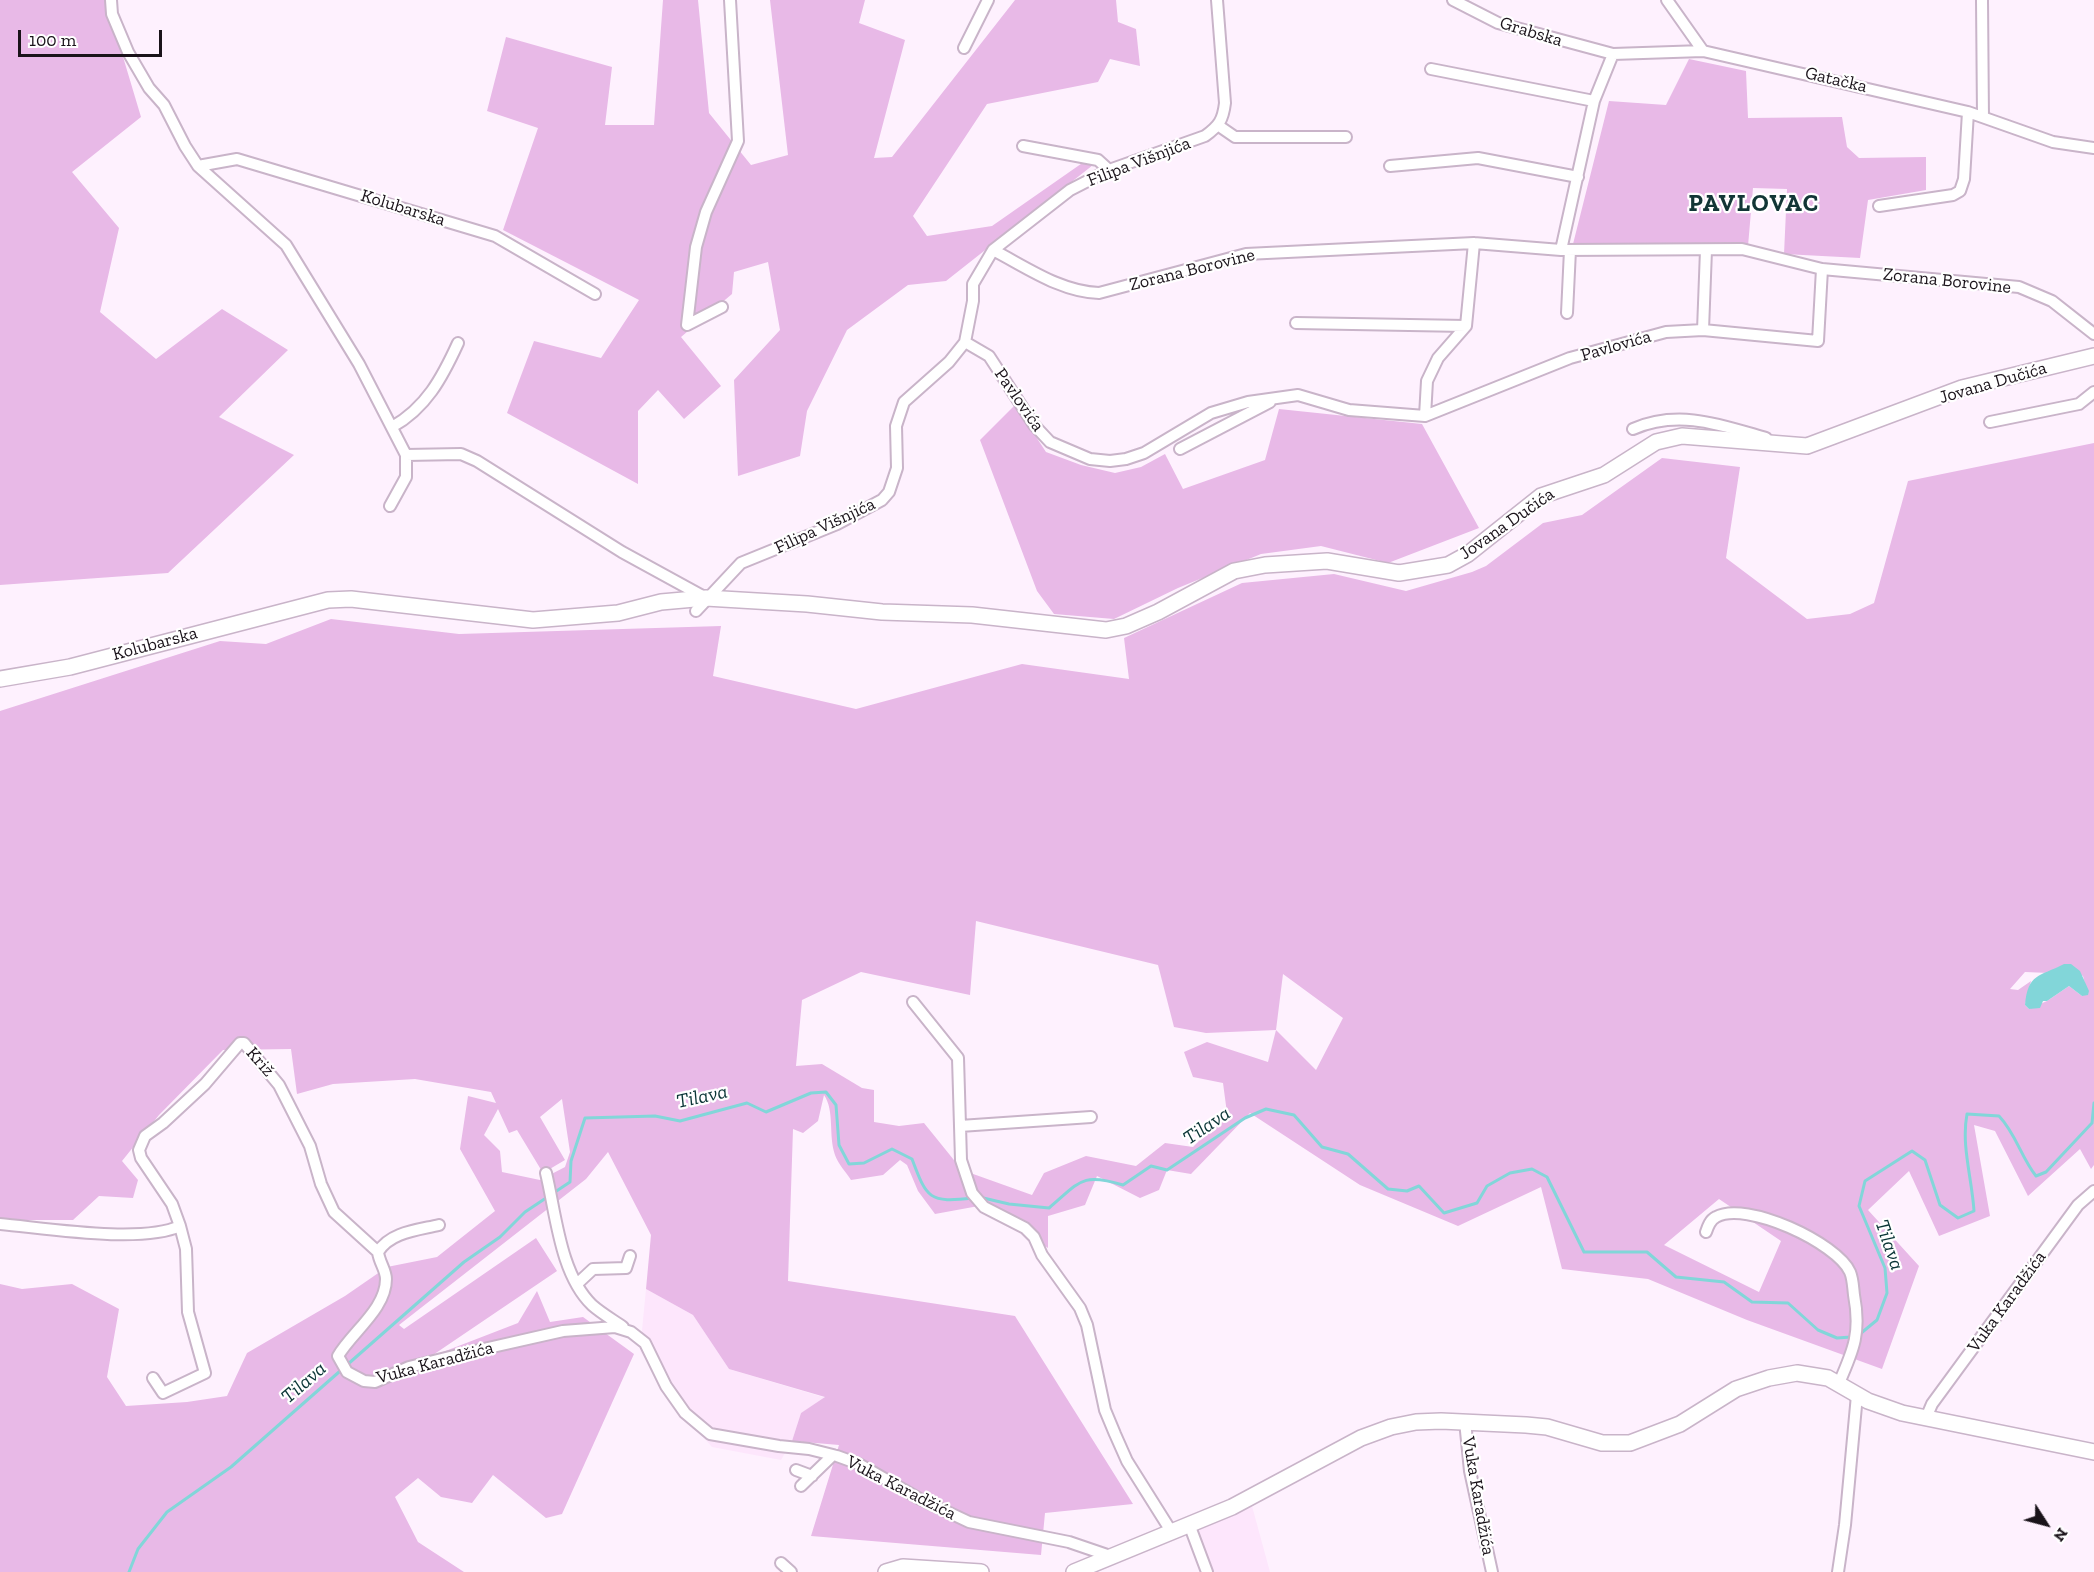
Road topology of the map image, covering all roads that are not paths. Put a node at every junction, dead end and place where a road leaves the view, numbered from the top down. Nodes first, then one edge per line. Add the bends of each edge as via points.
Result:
1 (111, 0) edge
2 (730, 0) edge
3 (988, 0) edge
4 (1217, 0) edge
5 (1453, 0) edge
6 (1666, 0) edge
7 (1982, 0) edge
8 (964, 48) dead end
9 (1702, 51) junction
10 (1613, 54) junction
11 (1431, 69) dead end
12 (1594, 101) junction
13 (1968, 112) junction
14 (1983, 117) junction
15 (1219, 126) junction
16 (1346, 137) dead end
17 (1023, 146) dead end
18 (2094, 148) edge
19 (198, 166) junction
20 (1390, 166) dead end
21 (1109, 170) junction
22 (1578, 177) junction
23 (1879, 206) dead end
24 (1473, 243) junction
25 (993, 250) junction
26 (1566, 250) junction
27 (1707, 250) junction
28 (1822, 269) junction
29 (596, 294) dead end
30 (722, 307) dead end
31 (1567, 313) dead end
32 (1296, 323) dead end
33 (1466, 326) junction
34 (1703, 330) junction
35 (2094, 334) edge
36 (965, 342) junction
37 (458, 343) dead end
38 (2094, 356) edge
39 (2094, 392) edge
40 (1277, 398) junction
41 (1425, 416) junction
42 (1990, 422) dead end
43 (392, 427) junction
44 (1633, 429) dead end
45 (1786, 444) junction
46 (1180, 449) dead end
47 (406, 455) junction
48 (390, 506) dead end
49 (706, 598) junction
50 (696, 611) dead end
51 (0, 679) edge
52 (913, 1002) dead end
53 (1091, 1117) dead end
54 (960, 1126) junction
55 (546, 1173) dead end
56 (2094, 1191) edge
57 (0, 1224) edge
58 (439, 1225) dead end
59 (180, 1226) junction
60 (1706, 1232) dead end
61 (378, 1252) junction
62 (630, 1256) dead end
63 (578, 1283) junction
64 (631, 1332) junction
65 (153, 1378) dead end
66 (1839, 1383) junction
67 (1857, 1395) junction
68 (1926, 1418) junction
69 (1465, 1421) junction
70 (2094, 1452) edge
71 (833, 1455) junction
72 (796, 1470) dead end
73 (812, 1476) junction
74 (801, 1486) dead end
75 (1189, 1524) junction
76 (1171, 1531) junction
77 (1113, 1557) junction
78 (781, 1563) dead end
79 (790, 1572) edge
80 (886, 1572) edge
81 (981, 1572) edge
82 (1074, 1572) edge
83 (1207, 1572) edge
84 (1492, 1572) edge
85 (1838, 1572) edge

1 - 19 street via 112,14 128,52
2 - 30 street via 738,141 706,212 696,247 687,325
3 - 8 street
4 - 15 street via 1225,103
5 - 10 street, Grabska via 1498,23
6 - 9 street
7 - 14 street
9 - 10 street, Grabska
9 - 13 street, Gatačka
10 - 12 street
11 - 12 street
12 - 22 street
13 - 14 street, Gatačka
13 - 23 street via 1960,191
14 - 18 street, Gatačka via 2053,142
15 - 16 street via 1235,137
15 - 21 street, Filipa Višnjića via 1205,136
17 - 21 street via 1098,160
19 - 29 street, Kolubarska via 237,159 495,236
19 - 43 street via 286,245 359,364
20 - 22 street via 1478,158
21 - 25 street, Filipa Višnjića via 1070,190
22 - 26 street
24 - 25 street, Zorana Borovine via 1246,254 1099,293 1065,288
24 - 26 street, Zorana Borovine
24 - 33 street
25 - 36 street, Filipa Višnjića via 973,284
26 - 27 street, Zorana Borovine
26 - 31 street
27 - 28 street, Zorana Borovine via 1742,249
27 - 34 street
28 - 34 street, Pavlovića via 1818,340
28 - 35 street, Zorana Borovine via 2019,287 2052,302
32 - 33 street
33 - 41 street via 1438,358 1427,381
34 - 41 street, Pavlovića via 1657,334 1570,358
36 - 40 street, Pavlovića via 989,356 1034,425 1050,442 1090,459 1126,459 1168,440 1211,413
36 - 49 street, Filipa Višnjića via 949,362 904,402 896,426 897,468 882,500 837,524 741,563
37 - 43 street via 433,392 409,418
38 - 45 main road, Jovana Dučića via 1962,388 1824,442 1807,446
39 - 42 street via 2079,404
40 - 41 street, Pavlovića via 1298,395 1349,410
40 - 46 street, Pavlovića
43 - 47 street
44 - 45 street via 1674,419 1707,420
45 - 49 main road, Jovana Dučića via 1682,436 1656,442 1604,475 1541,496 1468,554 1448,565 1398,573 1327,561 1264,565 1234,571 1126,626 1089,630 972,615
47 - 48 street via 406,477
47 - 49 street via 461,454 477,461 622,552
49 - 50 street, Filipa Višnjića
49 - 51 main road, Kolubarska via 661,602 618,614 533,620 351,599 309,603 70,667
52 - 54 street via 958,1058
53 - 54 street
54 - 76 street via 962,1160 974,1196 984,1207 1025,1228 1034,1237 1042,1255 1080,1308 1105,1410 1126,1461
55 - 63 street, Vuka Karadžića via 561,1250
56 - 68 street, Vuka Karadžića via 2078,1205 1932,1404
57 - 59 street via 126,1233 170,1231
58 - 61 street via 399,1235
59 - 61 street, Križ via 172,1204 141,1158 141,1143 244,1043 279,1085 310,1146 334,1212
59 - 65 street, Križ via 186,1249 188,1312 205,1373 163,1393
60 - 66 street via 1717,1216 1755,1215 1789,1226 1828,1251 1850,1271 1859,1320 1856,1342
61 - 64 street, Vuka Karadžića via 387,1276 386,1285 372,1314 338,1356 345,1370 357,1378 375,1382 409,1367 563,1331 608,1327
62 - 63 street via 626,1268 593,1269
63 - 64 street, Vuka Karadžića via 593,1306
64 - 71 street, Vuka Karadžića via 645,1343 684,1413 710,1434
66 - 67 main road, Vuka Karadžića
66 - 69 main road, Vuka Karadžića via 1808,1374 1768,1378 1736,1389 1666,1431 1630,1443 1592,1442 1547,1427
67 - 68 main road, Vuka Karadžića via 1880,1406
67 - 85 street
68 - 70 main road, Vuka Karadžića
69 - 75 main road, Vuka Karadžića via 1390,1427 1232,1507
69 - 84 street, Vuka Karadžića via 1470,1471
71 - 73 street
71 - 77 street, Vuka Karadžića via 859,1464 969,1522 1069,1542
72 - 73 street
73 - 74 street
75 - 76 main road, Vuka Karadžića
75 - 83 street
76 - 77 main road, Vuka Karadžića
77 - 82 main road, Vuka Karadžića
78 - 79 street
80 - 81 main road via 912,1567

